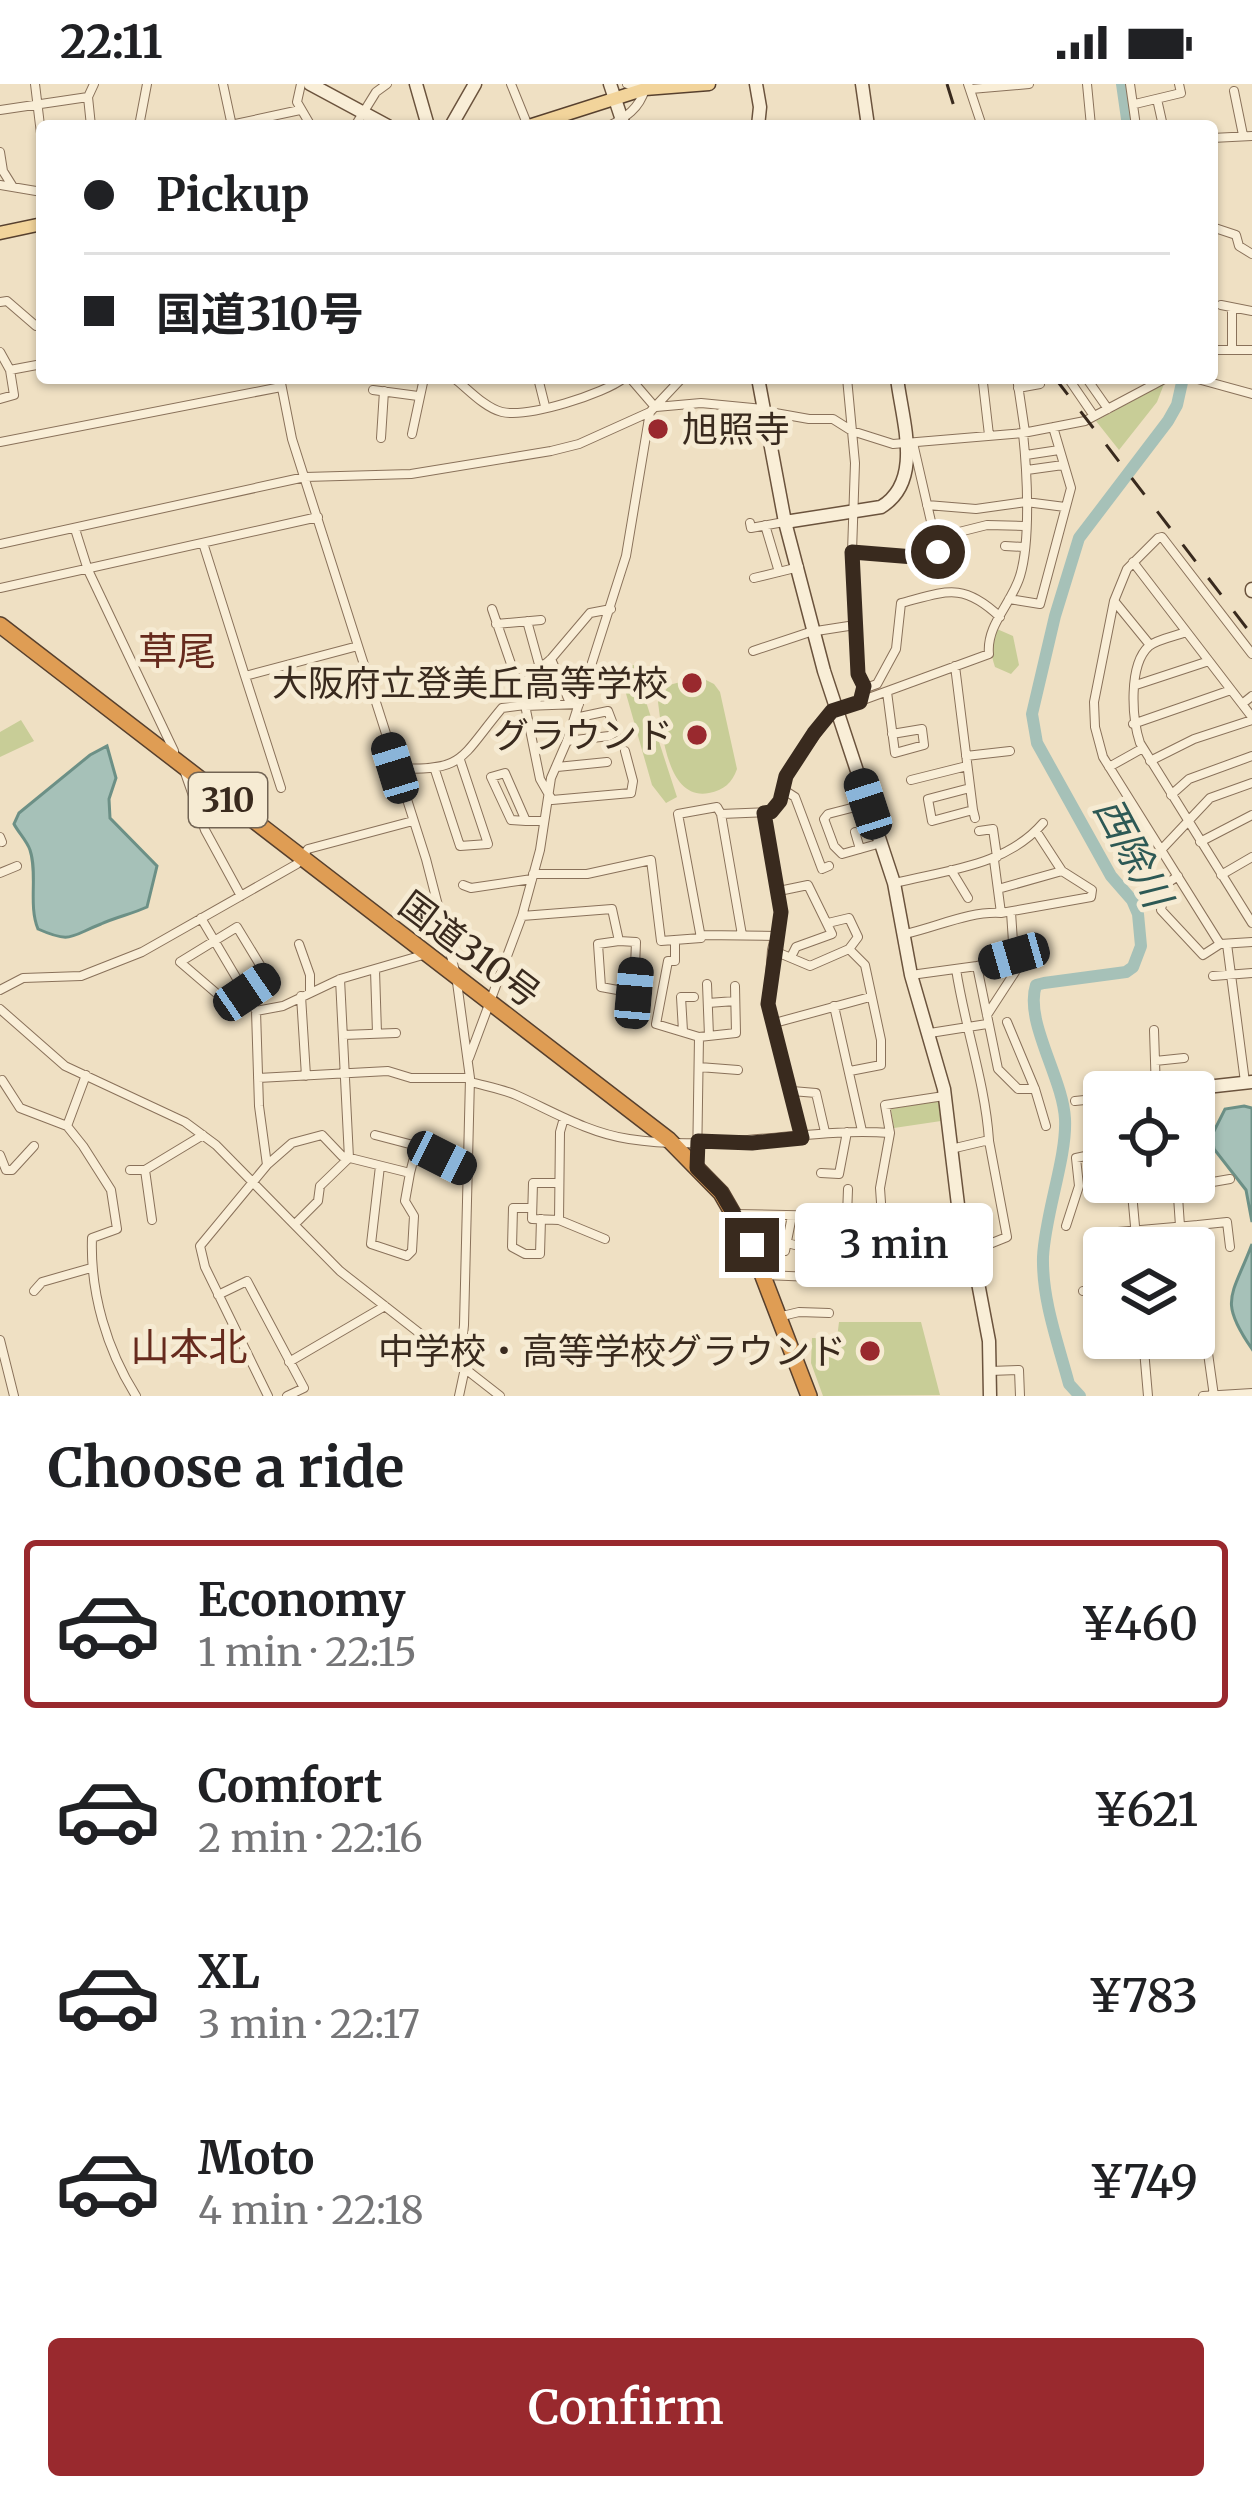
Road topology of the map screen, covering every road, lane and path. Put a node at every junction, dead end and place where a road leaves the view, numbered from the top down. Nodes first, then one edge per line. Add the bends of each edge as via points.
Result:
1 (35, 84) edge
2 (94, 84) edge
3 (147, 84) edge
4 (224, 84) edge
5 (306, 84) edge
6 (387, 84) edge
7 (416, 84) edge
8 (475, 84) edge
9 (511, 84) edge
10 (610, 84) edge
11 (627, 84) edge
12 (709, 84) edge
13 (756, 84) edge
14 (862, 84) edge
15 (1029, 84) edge
16 (1088, 84) edge
17 (1130, 84) edge
18 (1179, 84) edge
19 (1013, 85) edge
20 (969, 87) edge
21 (646, 89) junction
22 (1234, 91) dead end
23 (88, 97) junction
24 (1157, 99) junction
25 (615, 101) junction
26 (37, 104) junction
27 (1135, 104) junction
28 (0, 110) edge
29 (300, 110) junction
30 (362, 112) junction
31 (39, 120) edge
32 (90, 120) edge
33 (140, 120) edge
34 (229, 120) edge
35 (256, 120) edge
36 (307, 120) edge
37 (358, 120) edge
38 (377, 120) edge
39 (426, 120) edge
40 (454, 120) edge
41 (526, 120) edge
42 (550, 120) edge
43 (617, 120) edge
44 (624, 120) edge
45 (759, 120) edge
46 (867, 120) edge
47 (980, 120) edge
48 (1091, 120) edge
49 (1136, 120) edge
50 (1162, 120) edge
51 (1248, 135) edge
52 (1218, 138) edge
53 (0, 152) edge
54 (0, 185) edge
55 (13, 187) junction
56 (36, 191) edge
57 (36, 225) edge
58 (1218, 228) edge
59 (0, 233) edge
60 (1252, 254) edge
61 (0, 302) edge
62 (1221, 304) dead end
63 (1232, 309) junction
64 (1252, 311) edge
65 (36, 326) edge
66 (1218, 350) edge
67 (1232, 350) junction
68 (1252, 350) edge
69 (0, 352) edge
70 (36, 365) edge
71 (10, 370) junction
72 (272, 384) edge
73 (282, 384) edge
74 (422, 384) edge
75 (463, 384) edge
76 (540, 384) edge
77 (616, 384) edge
78 (632, 384) edge
79 (676, 384) edge
80 (759, 384) edge
81 (848, 384) edge
82 (898, 384) edge
83 (983, 384) edge
84 (1018, 384) edge
85 (1072, 384) edge
86 (1090, 384) edge
87 (1138, 384) edge
88 (1217, 384) edge
89 (1252, 394) edge
90 (418, 396) junction
91 (0, 399) edge
92 (545, 406) junction
93 (652, 409) junction
94 (1108, 409) junction
95 (763, 410) junction
96 (1094, 416) junction
97 (1053, 428) junction
98 (852, 431) junction
99 (1024, 433) junction
100 (412, 434) dead end
101 (989, 435) junction
102 (381, 438) dead end
103 (0, 442) edge
104 (909, 442) junction
105 (1059, 450) junction
106 (1026, 455) junction
107 (1064, 465) junction
108 (1027, 470) junction
109 (305, 477) junction
110 (1026, 502) junction
111 (927, 505) junction
112 (1066, 507) junction
113 (854, 512) junction
114 (319, 517) junction
115 (785, 522) junction
116 (749, 523) dead end
117 (765, 525) junction
118 (1024, 526) junction
119 (75, 529) junction
120 (935, 538) junction
121 (203, 543) junction
122 (0, 544) edge
123 (1005, 546) dead end
124 (1023, 548) junction
125 (852, 552) junction
126 (1133, 562) junction
127 (799, 567) junction
128 (88, 570) junction
129 (779, 572) junction
130 (754, 578) dead end
131 (0, 588) edge
132 (1010, 599) junction
133 (1114, 601) junction
134 (492, 609) dead end
135 (610, 609) junction
136 (1000, 617) junction
137 (541, 620) dead end
138 (527, 621) junction
139 (496, 624) junction
140 (855, 625) junction
141 (0, 626) edge
142 (815, 631) junction
143 (1186, 632) junction
144 (1150, 645) junction
145 (358, 646) junction
146 (753, 650) dead end
147 (1252, 654) edge
148 (550, 659) junction
149 (1209, 661) junction
150 (955, 666) junction
151 (540, 668) junction
152 (244, 676) junction
153 (1135, 686) junction
154 (519, 687) junction
155 (863, 689) junction
156 (1231, 690) junction
157 (887, 692) junction
158 (1252, 696) edge
159 (860, 702) junction
160 (574, 704) junction
161 (1242, 704) junction
162 (525, 706) junction
163 (838, 710) junction
164 (574, 718) junction
165 (1252, 718) edge
166 (1133, 724) junction
167 (892, 734) junction
168 (567, 741) junction
169 (1143, 748) junction
170 (625, 751) dead end
171 (1010, 751) dead end
172 (1252, 756) edge
173 (460, 760) junction
174 (966, 761) junction
175 (1150, 761) junction
176 (608, 762) dead end
177 (178, 763) junction
178 (556, 767) junction
179 (1109, 767) junction
180 (395, 768) junction
181 (435, 770) junction
182 (911, 780) dead end
183 (1252, 783) edge
184 (281, 788) dead end
185 (970, 788) junction
186 (784, 790) junction
187 (547, 794) junction
188 (1171, 794) junction
189 (868, 804) junction
190 (764, 813) junction
191 (721, 814) junction
192 (1252, 814) edge
193 (526, 820) junction
194 (413, 821) junction
195 (543, 821) junction
196 (1188, 822) junction
197 (979, 831) dead end
198 (855, 832) dead end
199 (1201, 842) junction
200 (881, 843) junction
201 (860, 849) junction
202 (1161, 850) junction
203 (302, 857) junction
204 (1252, 857) edge
205 (996, 858) junction
206 (17, 866) dead end
207 (829, 866) dead end
208 (951, 869) junction
209 (1062, 872) junction
210 (0, 873) edge
211 (1222, 875) junction
212 (532, 876) junction
213 (1178, 876) junction
214 (894, 883) junction
215 (463, 885) dead end
216 (998, 889) junction
217 (779, 891) junction
218 (241, 896) junction
219 (968, 898) dead end
220 (1252, 902) edge
221 (1242, 908) junction
222 (1006, 912) junction
223 (522, 916) junction
224 (201, 918) junction
225 (828, 923) junction
226 (1252, 923) edge
227 (700, 934) junction
228 (905, 934) junction
229 (742, 935) junction
230 (777, 936) junction
231 (675, 940) junction
232 (214, 941) junction
233 (619, 941) junction
234 (1252, 942) edge
235 (299, 944) dead end
236 (1224, 944) junction
237 (850, 949) junction
238 (772, 950) junction
239 (426, 953) junction
240 (1014, 956) junction
241 (791, 957) junction
242 (977, 966) junction
243 (956, 969) junction
244 (375, 970) junction
245 (1252, 973) edge
246 (911, 975) junction
247 (1232, 975) junction
248 (456, 976) junction
249 (1213, 976) dead end
250 (340, 979) junction
251 (707, 984) dead end
252 (735, 986) dead end
253 (0, 990) edge
254 (247, 992) junction
255 (634, 993) junction
256 (305, 994) junction
257 (694, 997) dead end
258 (870, 997) junction
259 (489, 1000) junction
260 (735, 1001) junction
261 (708, 1003) junction
262 (835, 1006) junction
263 (0, 1009) edge
264 (256, 1011) junction
265 (632, 1015) dead end
266 (987, 1020) junction
267 (1007, 1022) dead end
268 (771, 1024) junction
269 (965, 1027) junction
270 (1154, 1030) dead end
271 (682, 1031) junction
272 (396, 1033) dead end
273 (930, 1033) junction
274 (377, 1034) junction
275 (343, 1035) junction
276 (704, 1036) junction
277 (1184, 1058) dead end
278 (469, 1059) junction
279 (1155, 1061) junction
280 (699, 1067) junction
281 (738, 1070) dead end
282 (850, 1071) junction
283 (1156, 1071) edge
284 (345, 1074) junction
285 (86, 1075) junction
286 (306, 1076) junction
287 (258, 1078) junction
288 (2, 1080) edge
289 (470, 1080) junction
290 (1249, 1083) edge
291 (1215, 1086) edge
292 (1036, 1088) junction
293 (792, 1091) junction
294 (946, 1095) junction
295 (1083, 1100) edge
296 (1075, 1101) dead end
297 (564, 1118) junction
298 (68, 1126) junction
299 (1046, 1126) dead end
300 (862, 1131) junction
301 (825, 1132) junction
302 (847, 1132) junction
303 (890, 1133) junction
304 (203, 1135) junction
305 (375, 1136) dead end
306 (802, 1138) junction
307 (669, 1140) junction
308 (698, 1141) junction
309 (989, 1141) junction
310 (34, 1146) dead end
311 (416, 1146) junction
312 (950, 1149) junction
313 (1083, 1154) edge
314 (349, 1158) junction
315 (1, 1160) edge
316 (266, 1165) junction
317 (380, 1166) junction
318 (697, 1168) junction
319 (130, 1170) dead end
320 (145, 1170) junction
321 (467, 1171) junction
322 (410, 1173) junction
323 (820, 1173) dead end
324 (1230, 1179) dead end
325 (251, 1180) junction
326 (1215, 1181) edge
327 (560, 1184) junction
328 (848, 1189) dead end
329 (1179, 1203) edge
330 (532, 1208) junction
331 (734, 1214) junction
332 (792, 1216) junction
333 (847, 1216) junction
334 (541, 1219) junction
335 (152, 1220) dead end
336 (559, 1220) junction
337 (295, 1224) junction
338 (1198, 1225) joint
339 (1066, 1226) dead end
340 (1180, 1226) junction
341 (1171, 1227) edge
342 (605, 1239) dead end
343 (802, 1247) dead end
344 (1230, 1247) dead end
345 (972, 1251) junction
346 (91, 1268) junction
347 (763, 1275) junction
348 (838, 1278) dead end
349 (34, 1291) dead end
350 (218, 1295) junction
351 (386, 1306) junction
352 (829, 1313) dead end
353 (778, 1317) junction
354 (0, 1340) edge
355 (1145, 1359) edge
356 (1208, 1359) edge
357 (289, 1362) junction
358 (462, 1366) junction
359 (990, 1371) junction
360 (1252, 1393) edge
361 (14, 1396) edge
362 (136, 1396) edge
363 (268, 1396) edge
364 (287, 1396) edge
365 (459, 1396) edge
366 (500, 1396) edge
367 (809, 1396) edge
368 (990, 1396) edge
369 (1020, 1396) edge
370 (1148, 1396) edge
371 (1203, 1396) edge
372 (1214, 1396) edge

1 - 26 street
2 - 23 street
3 - 33 street
4 - 34 street
5 - 29 street via 297,94
5 - 30 street
6 - 30 street
7 - 39 street
8 - 40 street
9 - 41 street
10 - 25 street
11 - 21 street
12 - 21 main road
13 - 45 street
14 - 46 street
15 - 19 street
16 - 48 street
17 - 27 street
18 - 24 street via 1181,93
19 - 20 street
20 - 47 street
21 - 25 main road
21 - 44 street
22 - 51 street
23 - 26 street
23 - 32 street
24 - 27 street
24 - 50 street
25 - 42 main road
25 - 43 street
26 - 28 street
26 - 31 street
27 - 49 street
29 - 35 street
29 - 36 street
30 - 37 street
30 - 38 street
51 - 52 street
53 - 55 street
54 - 55 street
55 - 56 street
57 - 59 main road
58 - 60 street
61 - 65 street
62 - 63 street
63 - 64 street
63 - 67 street
66 - 67 street
67 - 68 street
69 - 71 street
70 - 71 street
71 - 91 street via 14,395
72 - 103 street
73 - 109 street
74 - 90 street
75 - 92 street via 504,412
76 - 92 street
77 - 92 street
78 - 93 street
79 - 93 street
80 - 95 street
81 - 98 street
82 - 104 street
83 - 101 street
84 - 99 street
85 - 96 street
86 - 94 street
87 - 94 street
88 - 89 street
90 - 100 street
90 - 102 street via 379,391
93 - 95 street via 701,403
93 - 109 street via 551,451 411,474
93 - 135 street
94 - 96 street
95 - 98 street via 833,419
95 - 115 street
96 - 97 street
97 - 99 street
97 - 105 street
98 - 104 street
98 - 113 street
99 - 101 street
99 - 106 street
101 - 104 street
104 - 111 street
104 - 113 street via 902,489 881,507
105 - 106 street
105 - 107 street
106 - 108 street
107 - 108 street
107 - 112 street
108 - 110 street
109 - 114 street
109 - 119 street
110 - 111 street
110 - 112 street
110 - 118 street
111 - 120 street
112 - 132 street via 1040,604
113 - 115 street
113 - 125 street
114 - 121 street
114 - 145 street
115 - 117 street
115 - 127 street
116 - 117 street
117 - 129 street
118 - 120 street
118 - 124 street
119 - 122 street
119 - 128 street
120 - 125 street via 933,554
121 - 128 street
121 - 152 street
123 - 124 street
124 - 132 street
125 - 140 street
126 - 133 street
126 - 143 street
126 - 147 street via 1162,537
127 - 129 street
127 - 142 street
128 - 131 street
128 - 177 street
129 - 130 street
132 - 136 street
133 - 144 street
133 - 179 street via 1094,703
134 - 139 street
135 - 148 street via 590,613
135 - 160 street
136 - 150 street via 989,654
136 - 155 street via 980,598 951,590 902,603 896,649 877,684
137 - 138 street
138 - 139 street
138 - 151 street
139 - 154 street
140 - 142 street
140 - 155 street
141 - 177 highway, 国道310号 / 310
142 - 146 street
142 - 163 street
143 - 144 street
143 - 149 street
144 - 153 street
145 - 152 street
145 - 180 street
148 - 151 street
148 - 160 street
149 - 153 street
149 - 156 street
150 - 157 street
150 - 174 street
151 - 154 street
152 - 184 street
153 - 166 street
154 - 162 street
155 - 159 street
156 - 161 street
156 - 166 street
157 - 159 street
157 - 167 street
158 - 161 street
159 - 163 street
160 - 162 street
160 - 164 street
161 - 165 street
162 - 173 street via 502,708
162 - 187 street
163 - 186 street via 805,747
163 - 189 street
164 - 168 street
164 - 168 street via 608,711 616,732
165 - 175 street
166 - 169 street
167 - 167 street via 922,729 924,746 895,753
168 - 178 street
169 - 175 street
169 - 179 street
170 - 187 street via 631,793 552,800
171 - 174 street
172 - 188 street
173 - 181 street
173 - 181 street via 488,844 460,846
174 - 182 street
174 - 185 street
175 - 188 street
176 - 178 street
177 - 203 highway, 国道310号 / 310
177 - 218 street
178 - 187 street
179 - 202 street
180 - 181 street
180 - 194 street
183 - 196 street via 1210,798
185 - 185 street via 974,814 932,820 928,799
186 - 190 street
186 - 207 street via 795,796 822,869
187 - 195 street
188 - 196 street
189 - 200 street
189 - 201 street via 824,820 842,854
190 - 191 street
190 - 217 street
191 - 227 street via 717,807 678,814
191 - 229 street
192 - 199 street
193 - 193 street via 511,820 491,777 506,773
193 - 195 street
194 - 203 street
194 - 248 street
195 - 212 street
196 - 199 street
196 - 202 street
197 - 205 street via 993,829
198 - 201 street
199 - 211 street
200 - 201 street
200 - 214 street
202 - 213 street
203 - 218 street
203 - 239 highway, 国道310号 / 310
204 - 211 street
205 - 208 street
205 - 209 street via 1039,827
205 - 216 street
206 - 210 street
208 - 214 street
208 - 219 street
209 - 216 street
209 - 222 street via 1091,897
211 - 221 street
212 - 215 street
212 - 223 street
212 - 231 street via 651,860 661,941
213 - 236 street
213 - 236 street via 1166,884 1161,910 1203,955
214 - 228 street
216 - 222 street
217 - 225 street via 808,885
217 - 230 street
218 - 224 street
220 - 221 street
221 - 226 street
222 - 228 street via 976,911
222 - 240 street
223 - 233 street via 612,908
223 - 259 street
224 - 232 street
224 - 253 street via 81,976 23,978
225 - 237 street via 850,918 858,938
225 - 241 street via 832,934 796,947
227 - 229 street
227 - 231 street
228 - 246 street
229 - 230 street
230 - 238 street
231 - 271 street via 656,1024
232 - 254 street
232 - 254 street via 237,927 268,978
232 - 254 street via 180,962 222,998
233 - 255 street via 636,941
233 - 255 street via 598,944 601,987
234 - 236 street
235 - 256 street via 310,975
236 - 247 street
237 - 241 street via 810,966
237 - 258 street via 865,965
238 - 241 street
238 - 268 street
239 - 244 street
239 - 248 highway, 国道310号 / 310
240 - 242 street
240 - 266 street via 1016,973
242 - 243 street
242 - 266 street
243 - 246 street
243 - 269 street
244 - 250 street
244 - 274 street
245 - 247 street
246 - 273 street
247 - 249 street
247 - 290 street
248 - 259 highway, 国道310号 / 310
248 - 278 street
250 - 256 street
250 - 275 street
251 - 261 street
252 - 260 street
254 - 264 street
255 - 265 street
256 - 264 street
256 - 286 street
257 - 271 street via 681,998
258 - 262 street
258 - 282 street via 881,1064
259 - 278 street
259 - 307 highway, 国道310号 / 310
260 - 261 street
260 - 276 street via 736,1033
261 - 276 street
262 - 268 street
262 - 282 street
263 - 285 street
264 - 287 street
266 - 269 street
266 - 292 street via 998,1070 1018,1089
267 - 292 street
268 - 293 street
269 - 273 street
269 - 309 street via 986,1097
270 - 279 street
271 - 276 street
272 - 274 street
273 - 294 street
274 - 275 street
275 - 284 street
276 - 280 street
277 - 279 street
278 - 289 street
279 - 283 street
280 - 281 street
280 - 308 street
282 - 300 street
284 - 286 street
284 - 289 street
284 - 314 street
285 - 298 street
285 - 304 street
286 - 287 street
287 - 316 street
288 - 298 street via 20,1108
289 - 297 street
289 - 321 street
290 - 291 street
292 - 299 street
293 - 301 street via 816,1093
293 - 306 street
294 - 303 street via 885,1105
294 - 312 street
295 - 296 street
297 - 307 street via 615,1136
297 - 327 street
298 - 346 street via 111,1190 117,1229 92,1238
300 - 302 street
300 - 303 street
301 - 302 street
301 - 306 street
302 - 323 street via 839,1174
303 - 333 street via 882,1216
304 - 320 street
304 - 325 street
305 - 311 street
306 - 308 street
307 - 308 street
307 - 318 highway, 国道310号 / 310
308 - 318 street
309 - 312 street
309 - 345 street via 1007,1237
310 - 315 street via 12,1170
311 - 321 street
311 - 322 street
312 - 345 street
313 - 339 street
314 - 316 street via 322,1135 292,1143
314 - 317 street
314 - 337 street
316 - 325 street
317 - 322 street
317 - 322 street via 371,1244 400,1256 412,1251
318 - 331 highway, 国道310号 / 310
319 - 320 street
320 - 335 street
321 - 358 street
324 - 326 street
325 - 337 street
325 - 350 street via 200,1246
327 - 330 street via 533,1183
327 - 336 street
328 - 333 street
329 - 340 street
330 - 334 street via 532,1219
330 - 334 street via 513,1208 512,1247 540,1254
331 - 332 street
331 - 347 highway, 国道310号 / 310
332 - 333 street
332 - 343 street via 786,1247
334 - 336 street
336 - 342 street
337 - 351 street
338 - 340 street
338 - 344 street via 1230,1222
340 - 341 street
345 - 359 street
346 - 349 street
346 - 362 street via 110,1347
347 - 348 street
347 - 353 highway, 国道310号 / 310
350 - 357 street via 247,1281
350 - 363 street
351 - 357 street
351 - 358 street
352 - 353 street
353 - 367 highway, 国道310号 / 310
354 - 361 street
355 - 370 street
356 - 372 street
357 - 364 street via 304,1388
358 - 365 street
358 - 366 street
359 - 368 street
359 - 369 street via 1019,1370
360 - 372 street
371 - 372 street

